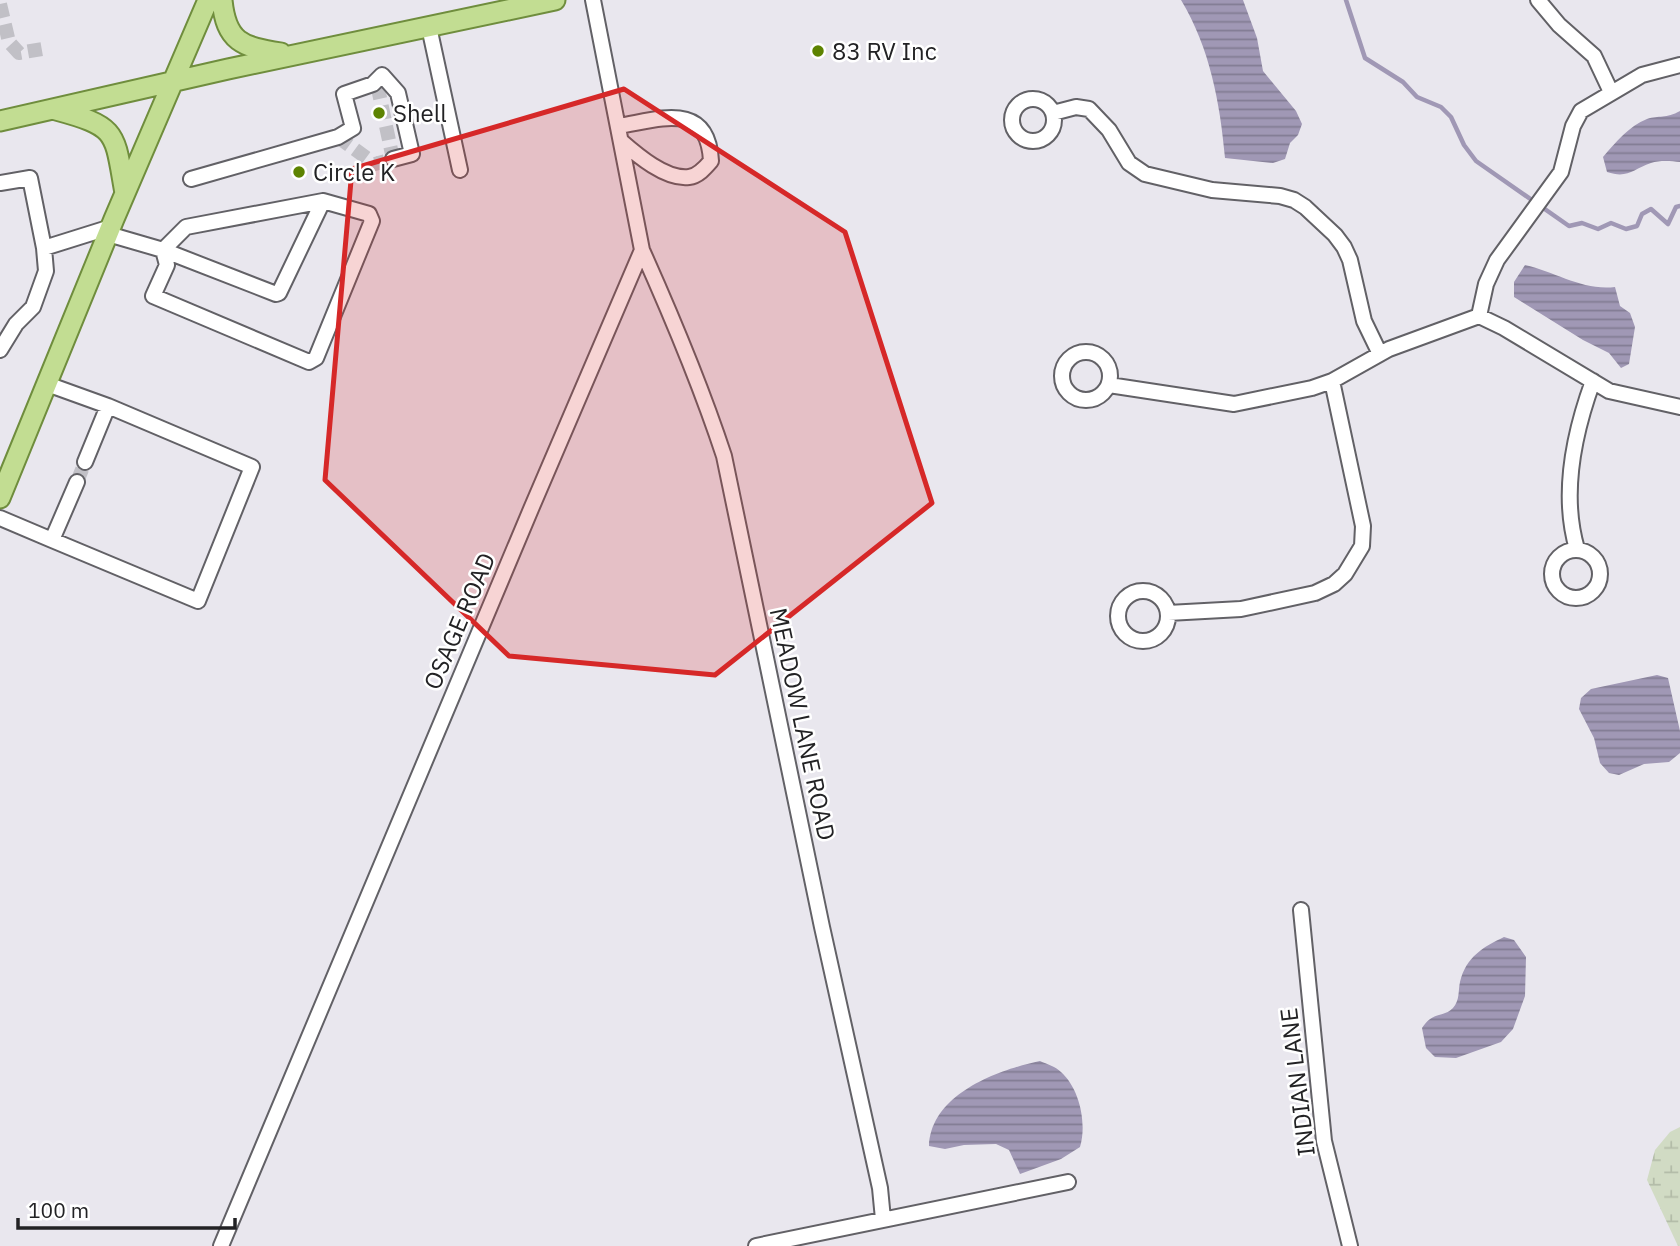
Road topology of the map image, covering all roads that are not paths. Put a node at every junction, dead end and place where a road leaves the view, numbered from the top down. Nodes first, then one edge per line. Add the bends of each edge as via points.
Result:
1 (208, 0) edge
2 (222, 0) edge
3 (555, 0) edge
4 (593, 0) edge
5 (1538, 0) edge
6 (429, 27) junction
7 (296, 55) junction
8 (1680, 65) edge
9 (172, 84) junction
10 (1611, 92) junction
11 (54, 109) junction
12 (1053, 113) dead end
13 (0, 121) edge
14 (619, 134) junction
15 (394, 159) dead end
16 (460, 170) dead end
17 (191, 179) dead end
18 (0, 183) edge
19 (125, 193) junction
20 (323, 201) junction
21 (110, 230) junction
22 (44, 248) junction
23 (163, 250) junction
24 (642, 250) junction
25 (1479, 316) junction
26 (0, 350) edge
27 (1380, 354) junction
28 (1332, 381) junction
29 (1593, 381) junction
30 (47, 384) junction
31 (1109, 385) dead end
32 (108, 406) junction
33 (1680, 407) edge
34 (85, 462) tunnel mouth
35 (77, 482) tunnel mouth
36 (0, 498) edge
37 (0, 518) edge
38 (52, 540) junction
39 (1577, 549) dead end
40 (1168, 613) dead end
41 (1301, 910) dead end
42 (1068, 1182) dead end
43 (883, 1219) junction
44 (221, 1246) edge
45 (755, 1246) edge
46 (1350, 1246) edge

1 - 9 main road
2 - 7 main road via 226,25 236,40 252,49
3 - 6 main road
4 - 14 street
5 - 10 street via 1594,56
6 - 7 main road
6 - 16 street
7 - 9 main road
8 - 10 street via 1642,75
9 - 11 main road
9 - 19 main road
10 - 25 street via 1581,111 1561,172 1497,260
11 - 13 main road
11 - 19 main road via 96,122 109,132 116,144
12 - 27 street via 1089,109 1109,130 1129,163 1145,174 1212,190 1280,196 1305,207 1344,247 1364,321
14 - 14 street via 645,162 673,175 689,177 702,172 711,161 710,144 702,128 692,121 674,117
14 - 24 street
15 - 17 street via 412,154 398,93 382,75 373,84 344,94 352,128 338,136
18 - 22 street via 30,178
19 - 21 main road
20 - 23 street via 186,227
20 - 23 street via 276,295
20 - 23 street via 369,214 372,221 316,358 309,362 153,296 167,265
21 - 22 street
21 - 23 street
21 - 30 main road
22 - 26 street via 46,271 33,307
24 - 43 street, MEADOW LANE ROAD via 724,456
24 - 44 street, OSAGE ROAD
25 - 27 street
25 - 29 street
27 - 28 street
28 - 31 street via 1234,404
28 - 40 street via 1363,526 1362,546 1345,574 1315,593 1241,609
29 - 33 street via 1609,391
29 - 39 street via 1579,419 1572,467 1571,528
30 - 32 street
30 - 36 main road
32 - 34 street
32 - 38 street via 252,467 198,601
35 - 38 street
37 - 38 street
41 - 46 street, INDIAN LANE via 1324,1141
42 - 43 street
43 - 45 street

